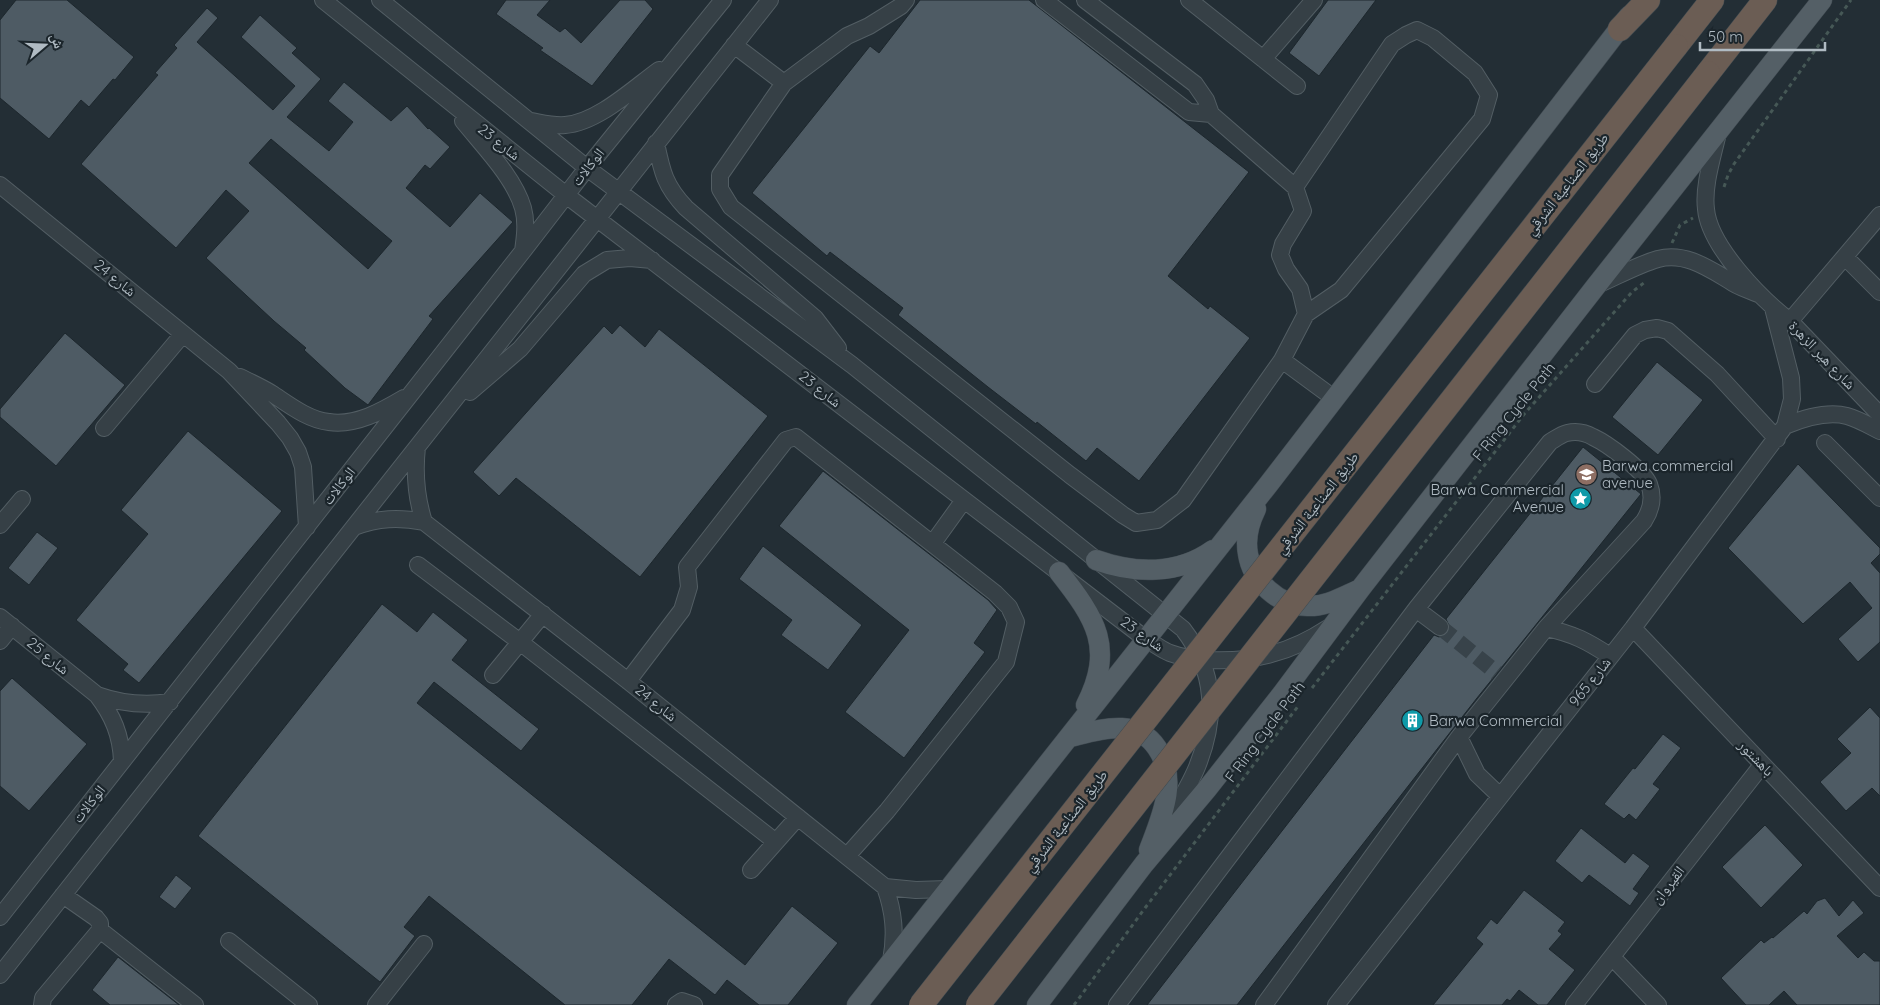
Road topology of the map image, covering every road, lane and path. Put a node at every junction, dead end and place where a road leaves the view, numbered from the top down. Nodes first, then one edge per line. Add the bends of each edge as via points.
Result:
1 (323, 0) edge
2 (380, 0) edge
3 (723, 0) edge
4 (770, 0) edge
5 (906, 0) edge
6 (1044, 0) edge
7 (1085, 0) edge
8 (1188, 0) edge
9 (1314, 0) edge
10 (1640, 0) edge
11 (1648, 0) edge
12 (1712, 0) edge
13 (1765, 0) edge
14 (1822, 0) edge
15 (1851, 0) edge
16 (1620, 30) junction
17 (734, 45) junction
18 (679, 55) junction
19 (1263, 59) junction
20 (784, 83) junction
21 (1297, 86) dead end
22 (446, 100) junction
23 (1211, 114) junction
24 (528, 121) junction
25 (1718, 130) junction
26 (656, 143) junction
27 (587, 168) junction
28 (0, 185) edge
29 (1295, 187) junction
30 (1724, 188) dead end
31 (618, 191) junction
32 (566, 195) junction
33 (1706, 210) junction
34 (1880, 215) edge
35 (596, 218) junction
36 (524, 251) junction
37 (1671, 257) junction
38 (1845, 257) junction
39 (652, 260) junction
40 (1651, 279) dead end
41 (1596, 286) junction
42 (1880, 292) edge
43 (1768, 302) junction
44 (1306, 314) junction
45 (1790, 321) junction
46 (183, 334) junction
47 (1282, 360) junction
48 (852, 365) junction
49 (229, 372) junction
50 (1595, 384) dead end
51 (411, 395) junction
52 (1335, 399) junction
53 (443, 415) junction
54 (1880, 415) edge
55 (104, 428) dead end
56 (1880, 432) edge
57 (1781, 433) junction
58 (1825, 442) dead end
59 (417, 447) junction
60 (1268, 485) junction
61 (1880, 498) edge
62 (22, 499) dead end
63 (964, 500) junction
64 (424, 522) junction
65 (0, 525) edge
66 (307, 527) junction
67 (354, 527) junction
68 (1224, 541) junction
69 (933, 543) junction
70 (1096, 560) junction
71 (418, 565) dead end
72 (1059, 572) junction
73 (1361, 588) junction
74 (1416, 609) junction
75 (543, 614) junction
76 (1166, 615) junction
77 (6, 622) edge
78 (1334, 624) junction
79 (1440, 627) tunnel mouth
80 (1546, 628) junction
81 (1633, 628) junction
82 (1147, 640) junction
83 (0, 641) edge
84 (520, 642) junction
85 (1610, 656) junction
86 (1203, 659) junction
87 (493, 675) dead end
88 (628, 681) junction
89 (1311, 688) dead end
90 (97, 695) junction
91 (170, 702) junction
92 (1300, 704) dead end
93 (1070, 737) junction
94 (1460, 737) junction
95 (122, 761) junction
96 (1762, 765) junction
97 (1500, 796) junction
98 (798, 817) junction
99 (776, 842) junction
100 (848, 856) junction
101 (1144, 864) junction
102 (750, 870) dead end
103 (885, 886) junction
104 (948, 888) junction
105 (1880, 888) edge
106 (63, 895) junction
107 (0, 917) edge
108 (100, 930) junction
109 (229, 941) dead end
110 (424, 944) dead end
111 (1612, 957) junction
112 (891, 961) junction
113 (0, 975) edge
114 (42, 1005) edge
115 (195, 1005) edge
116 (309, 1005) edge
117 (376, 1005) edge
118 (676, 1005) edge
119 (694, 1005) edge
120 (857, 1005) edge
121 (921, 1005) edge
122 (978, 1005) edge
123 (1037, 1005) edge
124 (1074, 1005) edge
125 (1117, 1005) edge
126 (1264, 1005) edge
127 (1336, 1005) edge
128 (1574, 1005) edge
129 (1658, 1005) edge

1 - 22 street, شارع 23
2 - 24 street, شارع 23
3 - 18 street, الوكالات
4 - 17 street
5 - 20 street via 870,26 847,36
6 - 23 street via 1189,112
7 - 23 street via 1195,84
8 - 19 street
9 - 19 street
10 - 16 main road
11 - 16 highway
12 - 121 highway, طريق الصناعية الشرقي, bridge
13 - 122 highway, bridge
14 - 25 main road
15 - 30 path via 1734,164
16 - 52 main road
17 - 20 street
17 - 26 street
18 - 24 street, الوكالات via 617,102 581,122 550,125
18 - 27 street, الوكالات
19 - 21 street
20 - 47 street via 720,176 720,188 731,207 1070,475 1136,523 1157,520 1183,500
22 - 32 street, شارع 23
22 - 36 street, شارع 23 via 518,194 526,225
23 - 29 street
24 - 27 street, شارع 23
25 - 33 street, شارع هير الزهرة via 1706,193
25 - 41 main road
26 - 31 street
26 - 48 street, شارع 23 via 664,175 675,196 815,318
27 - 31 street, شارع 23
27 - 32 street, الوكالات
28 - 46 street, شارع 24
29 - 44 street via 1303,211 1280,255 1300,289
29 - 44 street via 1392,44 1406,34 1417,30 1433,38 1475,73 1489,95 1482,119 1341,290
31 - 35 street
31 - 48 street, شارع 23
32 - 35 street, شارع 23
32 - 36 street, الوكالات
33 - 37 path via 1680,225 1670,247
33 - 43 street, شارع هير الزهرة via 1708,221 1727,256
34 - 38 street
35 - 39 street, شارع 23
35 - 53 street
36 - 51 street, الوكالات
37 - 41 street, شارع هير الزهرة via 1644,264
37 - 43 street, شارع هير الزهرة via 1703,265
38 - 42 street
38 - 45 street
39 - 53 street via 607,260 584,274 520,349
39 - 63 street, شارع 23
40 - 89 path, F Ring Cycle Path via 1632,292 1526,413
41 - 73 main road
43 - 45 street, شارع هير الزهرة
43 - 57 street, شارع 965 via 1791,378 1792,399
44 - 47 street
45 - 54 street, شارع هير الزهرة
46 - 49 street, شارع 24
46 - 55 street
47 - 52 street
48 - 70 street, شارع 23
49 - 51 street, شارع 24 via 311,417 329,422 366,418
49 - 66 street, شارع 24 via 278,423 298,452 304,467
50 - 57 street via 1635,335 1657,328 1668,331
51 - 66 street, الوكالات
52 - 60 main road
53 - 59 street
56 - 57 street via 1849,416 1834,414 1802,419
57 - 81 street, شارع 965
58 - 61 street
59 - 64 street via 416,485
59 - 67 street
60 - 68 main road
60 - 73 main road via 1248,528 1248,555 1259,581 1281,599 1308,606 1322,605
62 - 65 street
63 - 69 street
63 - 72 street, شارع 23
64 - 67 street, شارع 24 via 388,518
64 - 75 street, شارع 24
66 - 91 street, الوكالات
67 - 106 street
68 - 70 main road via 1191,562 1153,571 1134,570
68 - 76 main road
69 - 88 street via 796,437 786,440 687,567 689,587 682,610
69 - 100 street via 1009,607 1016,622 1006,662
70 - 76 street, شارع 23
71 - 84 street
72 - 82 street, شارع 23
72 - 93 main road via 1084,604 1100,642 1098,678
73 - 78 main road
74 - 79 street
74 - 80 street via 1550,442 1566,433 1582,433 1617,453 1649,483 1650,512
74 - 125 street
75 - 84 street
75 - 88 street, شارع 24
76 - 82 main road
76 - 86 street, شارع 23 via 1183,628
77 - 83 street
77 - 90 street, شارع 25
78 - 86 street, شارع 23 via 1308,641 1274,653 1229,661
78 - 101 main road via 1207,790
80 - 85 street via 1583,639
80 - 94 street via 1502,676
81 - 85 street, شارع 965
81 - 96 street, باهشتور
82 - 86 street, شارع 23 via 1169,653
82 - 93 main road
84 - 87 street
84 - 99 street
85 - 97 street, شارع 965
86 - 101 street, شارع 23 via 1210,698 1206,743 1197,769
88 - 98 street, شارع 24
90 - 91 street, شارع 25 via 133,705
90 - 95 street, شارع 25 via 116,726
91 - 95 street, الوكالات
92 - 124 path, F Ring Cycle Path
93 - 101 main road via 1109,728 1134,730 1150,739 1161,754 1168,789
93 - 104 main road
94 - 97 street via 1477,774
94 - 126 street
95 - 107 street, الوكالات
96 - 105 street, باهشتور
96 - 111 street, القيروان
97 - 127 street, شارع 965
98 - 99 street
98 - 100 street, شارع 24
99 - 102 street
100 - 103 street, شارع 24
101 - 123 main road
103 - 104 street via 916,890
103 - 112 street via 894,923
104 - 112 main road
106 - 108 street via 96,918
106 - 113 street
108 - 114 street via 43,998
108 - 115 street
109 - 116 street
110 - 117 street
111 - 128 street, القيروان
111 - 129 street
112 - 120 main road
118 - 119 street via 682,1001

